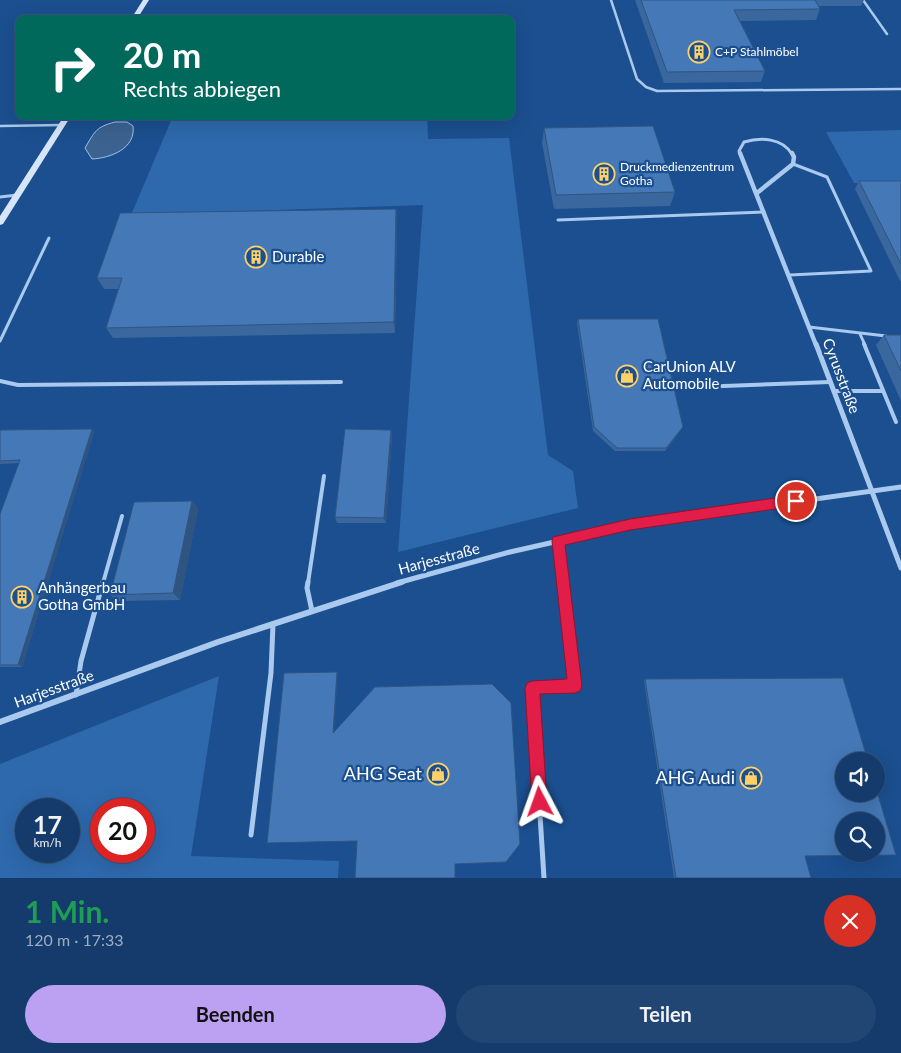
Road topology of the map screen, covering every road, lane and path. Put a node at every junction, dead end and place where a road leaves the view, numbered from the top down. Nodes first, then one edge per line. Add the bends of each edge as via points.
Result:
1 (146, 0) edge
2 (611, 0) edge
3 (863, 0) edge
4 (137, 15) edge
5 (887, 34) dead end
6 (901, 88) edge
7 (65, 120) edge
8 (62, 125) junction
9 (0, 126) edge
10 (793, 164) junction
11 (757, 193) junction
12 (16, 195) junction
13 (0, 196) edge
14 (764, 212) junction
15 (558, 220) dead end
16 (0, 222) edge
17 (50, 238) dead end
18 (790, 275) junction
19 (809, 327) junction
20 (860, 334) junction
21 (894, 337) edge
22 (0, 341) edge
23 (0, 381) edge
24 (341, 382) dead end
25 (830, 382) junction
26 (697, 387) dead end
27 (834, 391) junction
28 (883, 391) junction
29 (896, 422) dead end
30 (324, 476) dead end
31 (901, 487) edge
32 (872, 490) junction
33 (122, 516) dead end
34 (558, 541) junction
35 (901, 568) edge
36 (312, 611) junction
37 (273, 624) junction
38 (76, 695) junction
39 (0, 722) edge
40 (250, 835) dead end
41 (544, 878) edge

1 - 4 main road
2 - 6 lane via 638,79 649,89
3 - 5 lane
7 - 8 main road
8 - 9 lane
8 - 12 main road
10 - 11 street
10 - 11 street, Cyrusstraße via 793,153 782,144 758,139 744,142 739,151
10 - 18 lane via 827,177 871,272
11 - 14 street, Cyrusstraße
12 - 13 lane
12 - 16 main road
14 - 15 lane
14 - 18 street, Cyrusstraße
17 - 22 lane
18 - 19 street, Cyrusstraße
19 - 20 lane
19 - 25 street, Cyrusstraße
20 - 21 lane
20 - 28 lane
23 - 24 lane via 18,385
25 - 26 lane
25 - 27 street, Cyrusstraße
27 - 28 lane
27 - 32 street, Cyrusstraße
28 - 29 lane
30 - 36 lane via 307,588
31 - 32 street, Harjesstraße
32 - 34 street, Harjesstraße via 630,525
32 - 35 street, Cyrusstraße
33 - 38 lane via 81,661
34 - 36 street, Harjesstraße via 379,588
34 - 41 lane via 575,686 532,688
36 - 37 street, Harjesstraße
37 - 38 street, Harjesstraße
37 - 40 lane via 271,674
38 - 39 street, Harjesstraße

